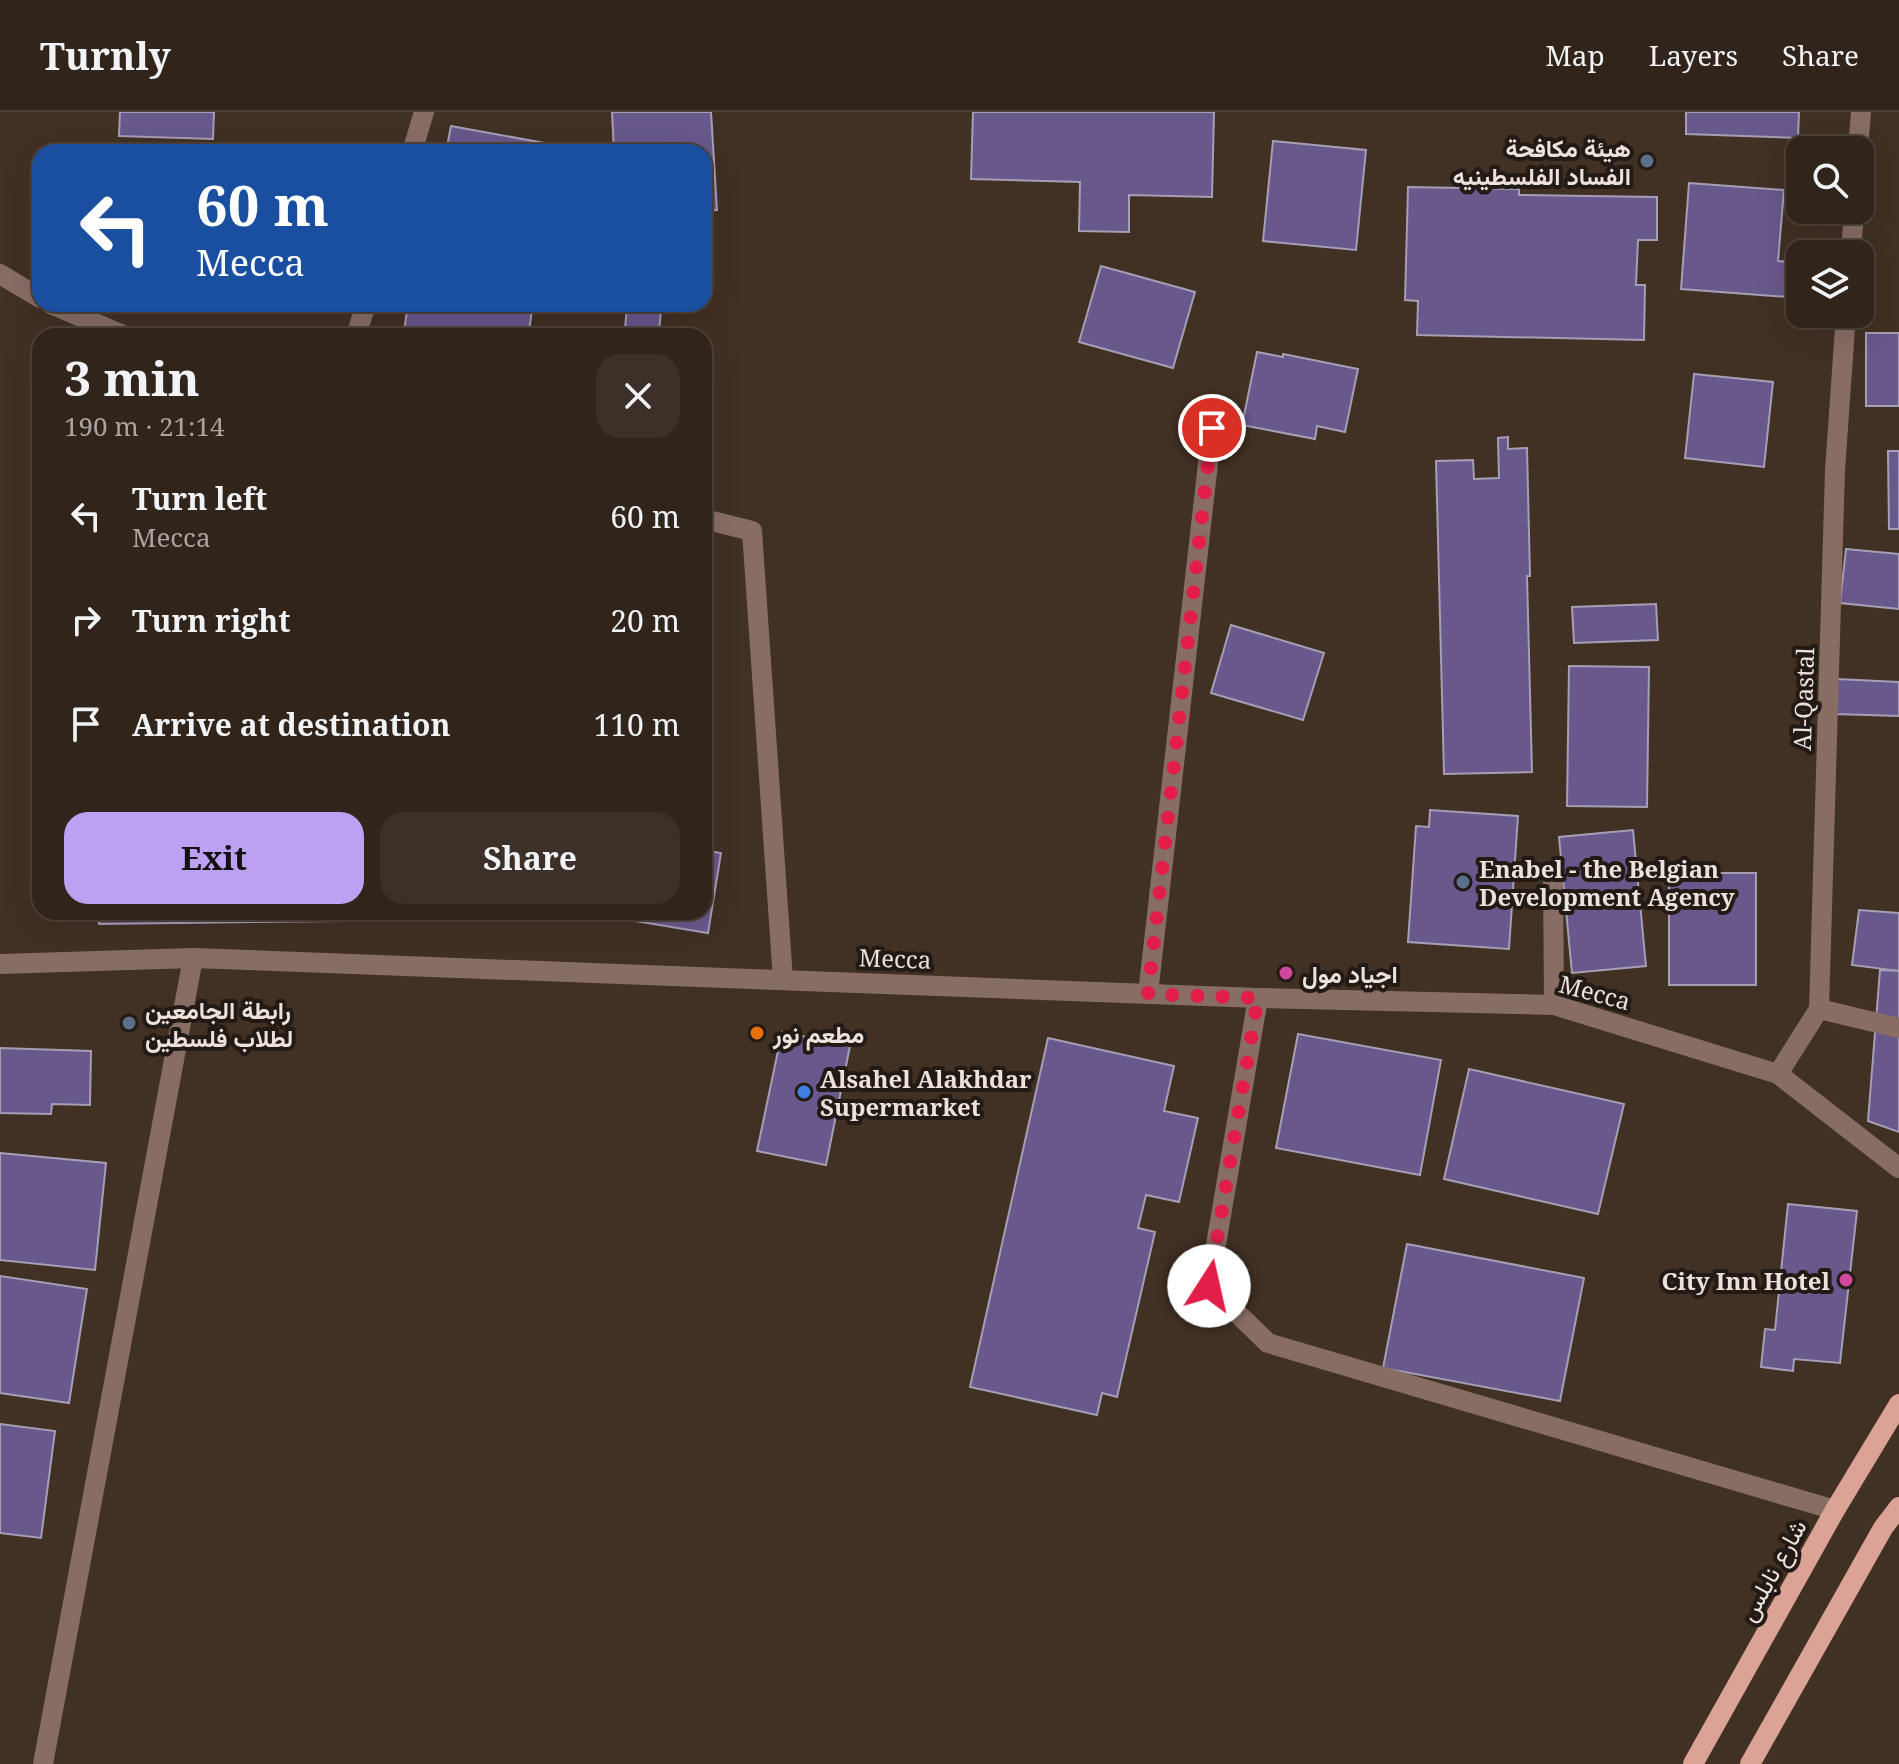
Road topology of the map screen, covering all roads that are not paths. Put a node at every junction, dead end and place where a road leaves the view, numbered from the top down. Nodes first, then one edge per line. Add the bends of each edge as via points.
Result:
1 (424, 112) edge
2 (1861, 112) edge
3 (1859, 136) edge
4 (414, 144) edge
5 (0, 274) edge
6 (32, 293) edge
7 (70, 312) edge
8 (106, 328) edge
9 (1845, 328) edge
10 (1212, 428) dead end
11 (712, 521) edge
12 (1553, 873) dead end
13 (193, 958) junction
14 (0, 964) edge
15 (783, 980) junction
16 (1148, 994) junction
17 (1258, 998) junction
18 (1554, 1005) junction
19 (1819, 1009) junction
20 (1899, 1028) edge
21 (1778, 1074) junction
22 (1899, 1168) edge
23 (1899, 1404) edge
24 (1899, 1507) edge
25 (1835, 1510) junction
26 (43, 1764) edge
27 (1693, 1764) edge
28 (1750, 1764) edge

1 - 4 street
2 - 3 street
5 - 6 street
7 - 8 street
9 - 19 street, Al-Qastal via 1835,470
10 - 16 street
11 - 15 street via 752,531
12 - 18 street
13 - 14 street, Mecca
13 - 15 street, Mecca
13 - 26 street
15 - 16 street, Mecca
16 - 17 street, Mecca
17 - 18 street, Mecca
17 - 25 street via 1209,1286 1268,1343
18 - 21 street, Mecca
19 - 20 street
19 - 21 street
21 - 22 street
23 - 25 main road, شارع نابلس
24 - 28 main road
25 - 27 main road, شارع نابلس

